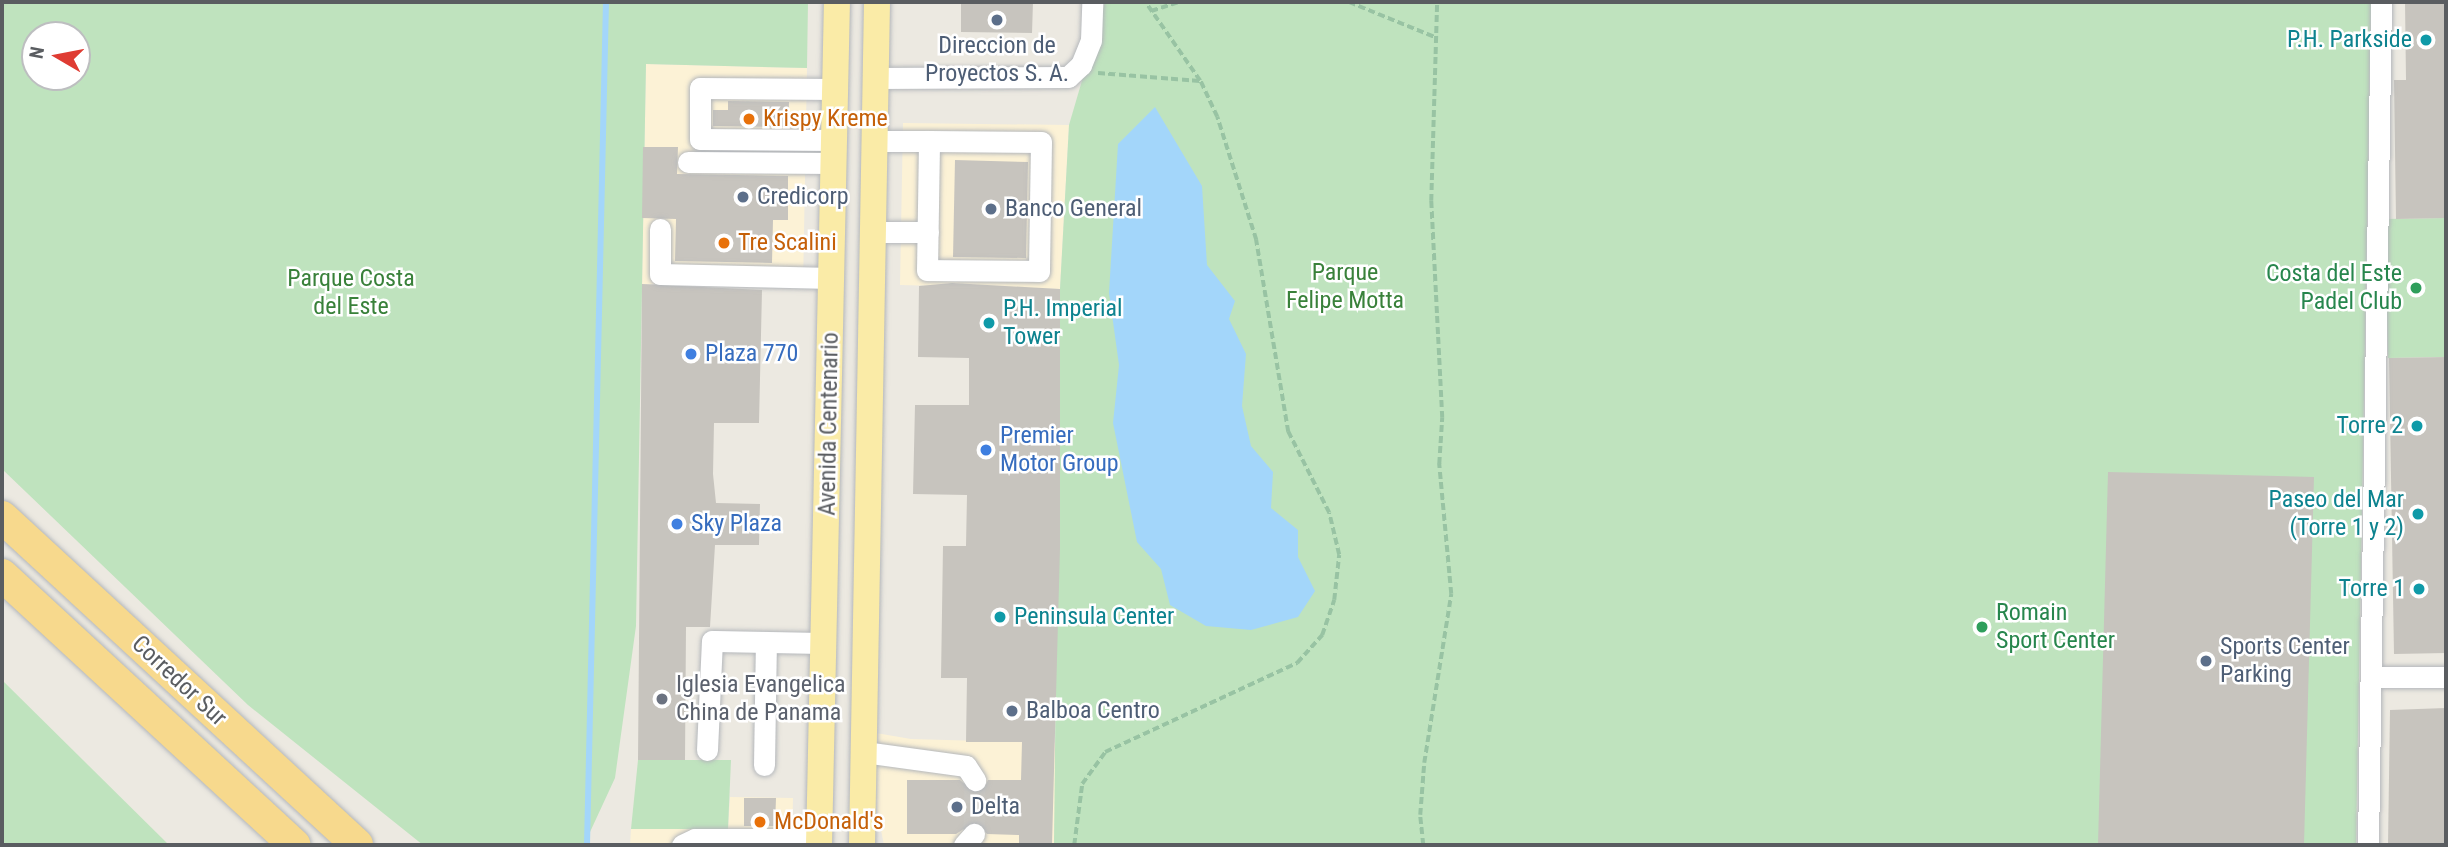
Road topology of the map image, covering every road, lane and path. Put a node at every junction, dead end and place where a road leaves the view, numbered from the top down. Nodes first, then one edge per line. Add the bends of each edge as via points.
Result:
1 (837, 2) edge
2 (877, 2) edge
3 (1092, 2) edge
4 (1145, 2) edge
5 (1178, 2) edge
6 (1349, 2) edge
7 (1437, 2) edge
8 (2381, 2) edge
9 (1151, 11) junction
10 (1437, 38) junction
11 (1081, 65) junction
12 (876, 78) junction
13 (1200, 81) junction
14 (836, 83) junction
15 (874, 141) junction
16 (929, 141) junction
17 (834, 152) junction
18 (688, 162) dead end
19 (660, 229) dead end
20 (873, 232) junction
21 (928, 232) junction
22 (832, 278) junction
23 (2, 517) edge
24 (2, 575) edge
25 (866, 634) junction
26 (825, 638) junction
27 (766, 642) junction
28 (2372, 677) junction
29 (2446, 677) edge
30 (708, 750) dead end
31 (864, 752) junction
32 (764, 765) dead end
33 (975, 780) dead end
34 (820, 803) junction
35 (863, 805) junction
36 (819, 842) edge
37 (295, 845) edge
38 (357, 845) edge
39 (681, 845) edge
40 (862, 845) edge
41 (1074, 845) edge
42 (1423, 845) edge
43 (2368, 845) edge

1 - 14 main road, Avenida Centenario
2 - 12 main road, Avenida Centenario
3 - 11 lane via 1091,40
4 - 9 path
5 - 9 path
6 - 10 path
7 - 10 path
8 - 28 lane
9 - 13 path
10 - 42 path via 1431,201 1442,418 1440,464 1451,594 1424,763
11 - 12 lane via 1068,77 1053,78
11 - 13 path via 1113,77
12 - 14 main road
12 - 15 main road, Avenida Centenario
13 - 41 path via 1217,117 1255,240 1288,432 1329,513 1339,555 1334,600 1322,635 1297,663 1105,752 1082,784
14 - 17 main road, Avenida Centenario
14 - 17 lane via 700,88 699,139
15 - 16 lane
15 - 20 main road, Avenida Centenario
16 - 21 lane
16 - 21 lane via 1041,142 1040,271 927,270
17 - 18 lane
17 - 22 main road, Avenida Centenario
19 - 22 lane via 660,274
20 - 21 lane
20 - 25 main road, Avenida Centenario
22 - 26 main road, Avenida Centenario
23 - 38 highway, Corredor Sur
24 - 37 highway, Corredor Sur
25 - 26 main road
25 - 31 main road, Avenida Centenario
26 - 27 lane
26 - 34 main road, Avenida Centenario
27 - 30 lane via 712,641
27 - 32 lane
28 - 29 lane
28 - 43 lane
31 - 33 lane via 966,766
31 - 35 main road, Avenida Centenario
34 - 35 main road
34 - 36 main road, Avenida Centenario
35 - 40 main road, Avenida Centenario
36 - 39 lane via 695,839

